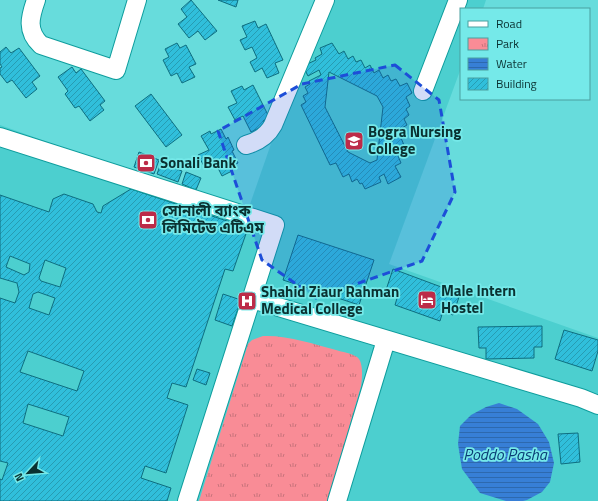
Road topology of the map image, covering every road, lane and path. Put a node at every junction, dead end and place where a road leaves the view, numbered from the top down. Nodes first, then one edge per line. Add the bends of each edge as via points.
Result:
1 (36, 0) edge
2 (137, 0) edge
3 (325, 0) edge
4 (458, 0) edge
5 (423, 91) dead end
6 (0, 137) edge
7 (246, 146) dead end
8 (252, 299) junction
9 (386, 340) junction
10 (598, 405) edge
11 (187, 501) edge
12 (337, 501) edge

1 - 2 lane via 31,15 32,33 41,45 116,70
3 - 7 lane via 271,129 261,139
4 - 5 lane
6 - 8 lane via 275,225
8 - 9 lane
8 - 11 lane
9 - 10 lane
9 - 12 lane

